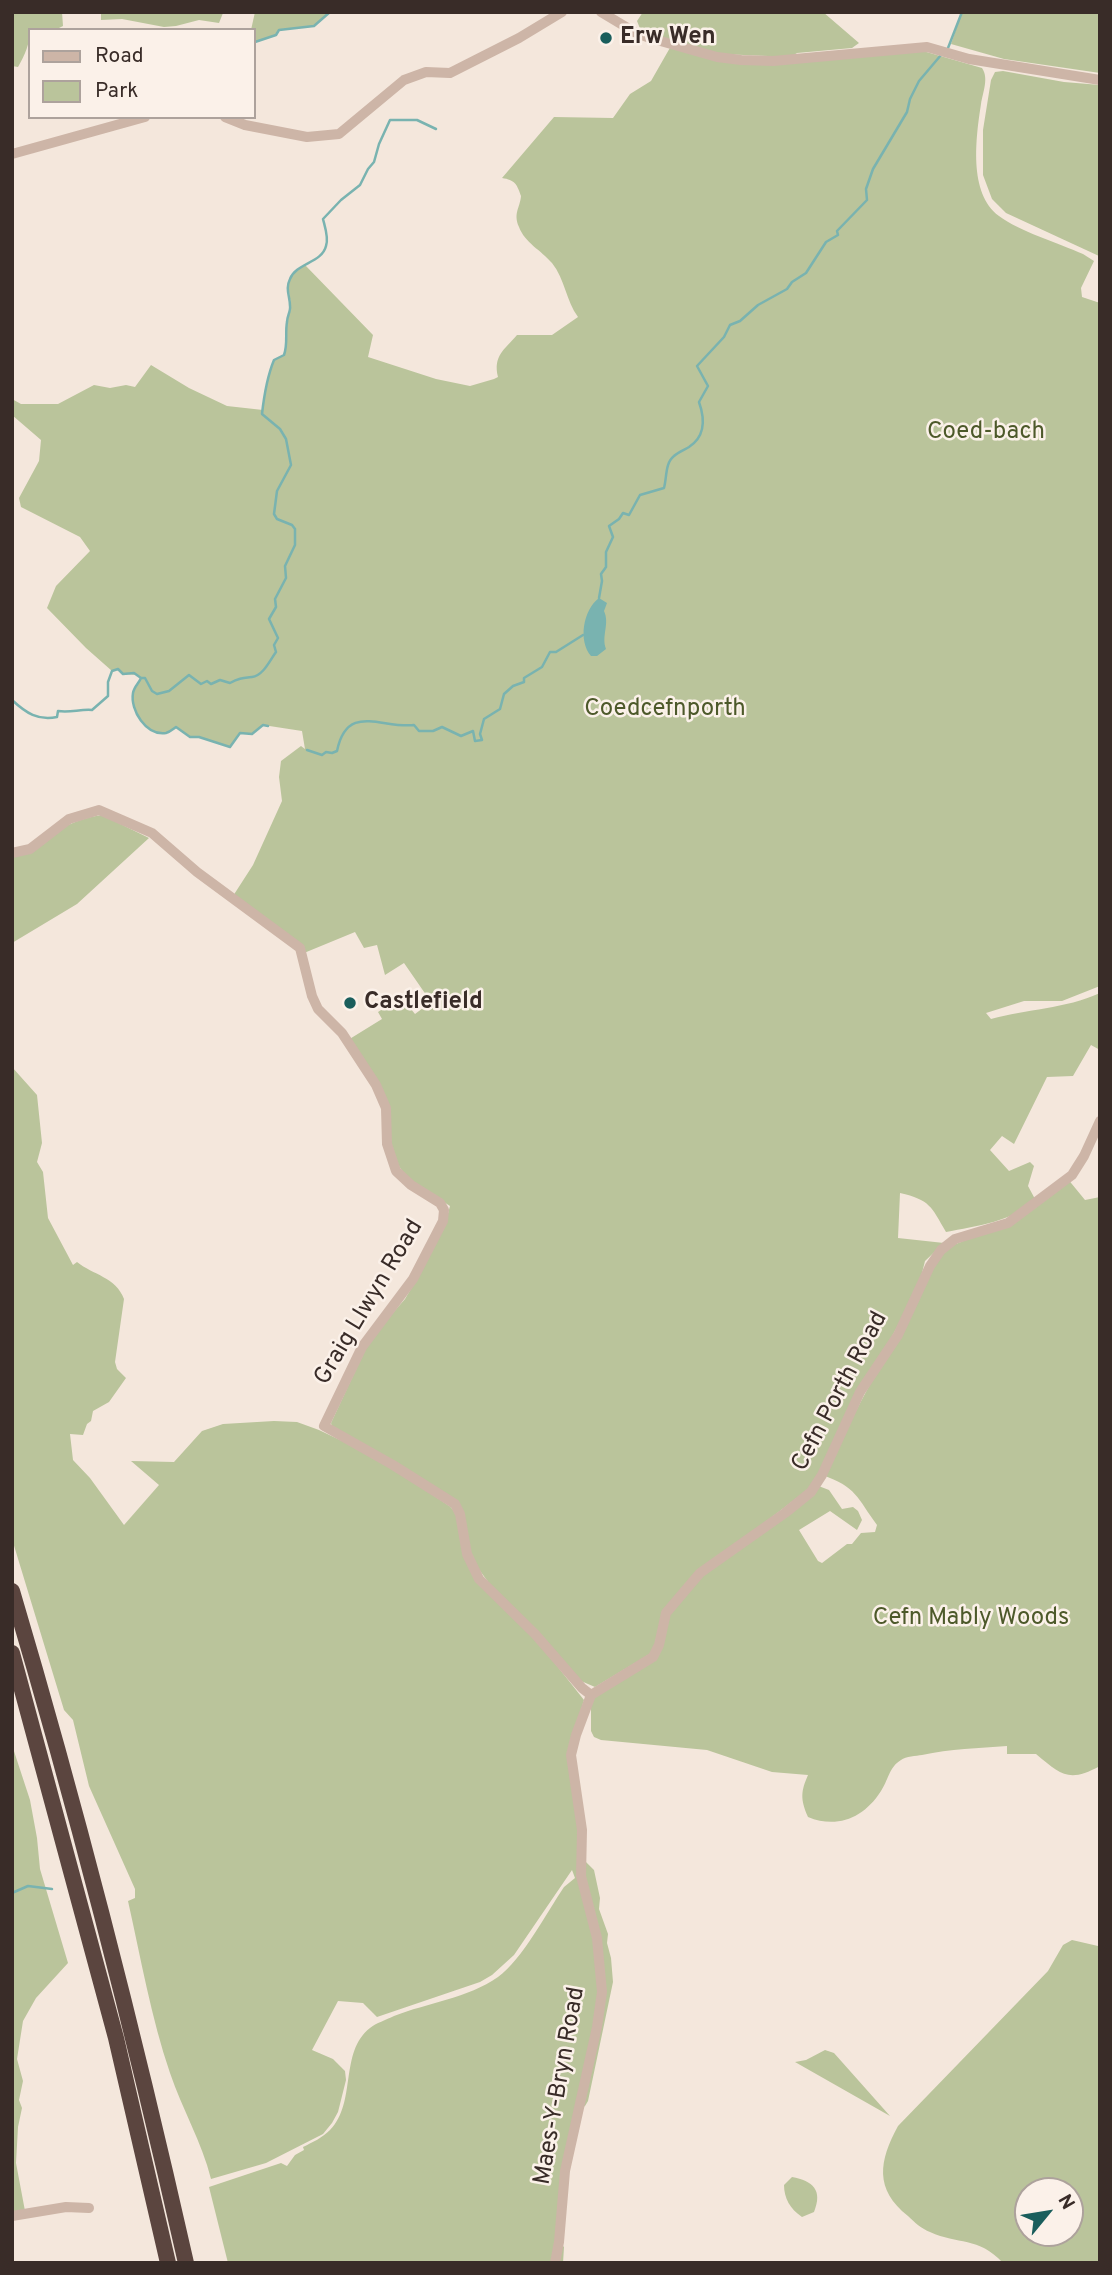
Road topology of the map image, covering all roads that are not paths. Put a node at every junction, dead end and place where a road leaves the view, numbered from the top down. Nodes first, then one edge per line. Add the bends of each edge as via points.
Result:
1 (562, 12) edge
2 (601, 12) edge
3 (1100, 79) edge
4 (138, 119) edge
5 (230, 119) edge
6 (12, 154) edge
7 (12, 853) edge
8 (1100, 1121) edge
9 (12, 1591) edge
10 (12, 1653) edge
11 (591, 1695) junction
12 (165, 2171) junction
13 (147, 2174) junction
14 (89, 2207) dead end
15 (12, 2216) edge
16 (161, 2263) edge
17 (167, 2263) edge
18 (186, 2263) edge
19 (193, 2263) edge
20 (555, 2263) edge

1 - 5 street via 450,73 426,72 404,80 338,134 306,137
2 - 3 street via 636,33 717,57 773,61 927,47 969,59
4 - 6 street
7 - 11 street, Graig Llwyn Road via 30,849 69,819 99,810 113,814 152,833 300,948 318,1009 342,1033 386,1108 387,1144 396,1171 444,1210 414,1279 362,1347 324,1426 455,1504 467,1554 479,1580
8 - 11 street, Cefn Porth Road via 1072,1175 1008,1223 955,1239 941,1250 898,1335 860,1391 811,1492 700,1573 666,1613 653,1657
9 - 12 highway via 87,1857
10 - 13 highway via 79,1895
11 - 20 street, Maes-Y-Bryn Road via 571,1755 582,1830 581,1876 597,1938 601,1992 565,2171
12 - 18 highway
12 - 19 highway
13 - 16 highway
13 - 17 highway
14 - 15 street

